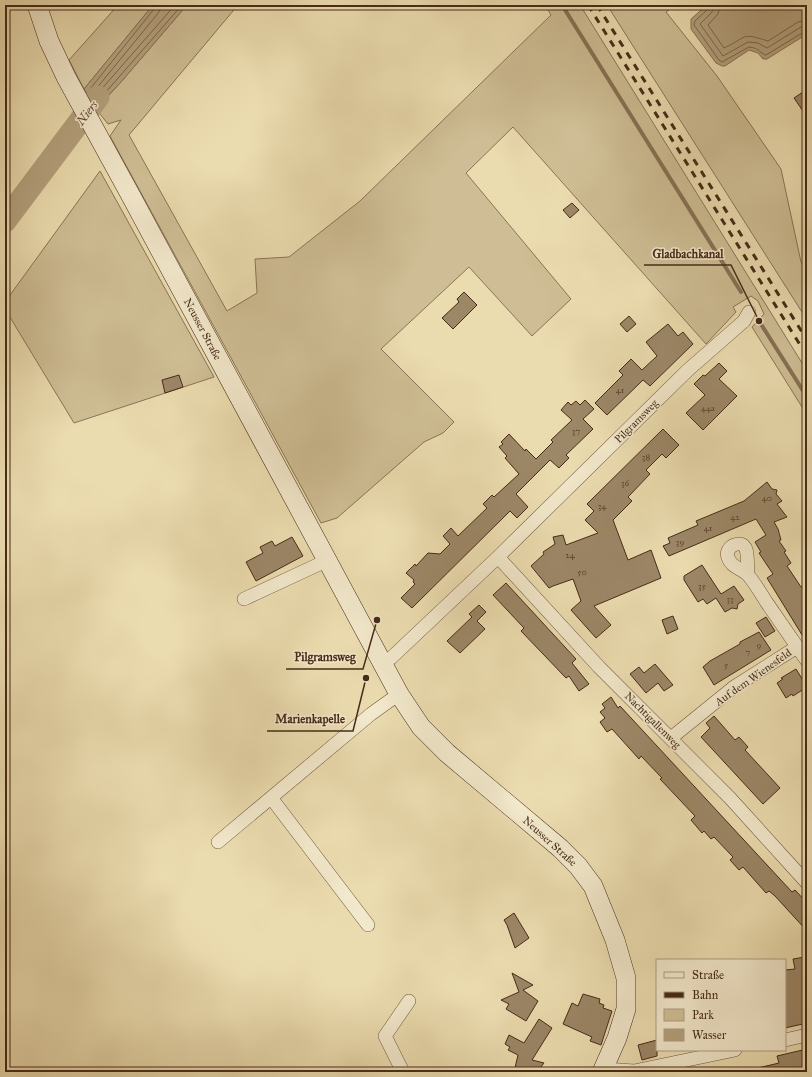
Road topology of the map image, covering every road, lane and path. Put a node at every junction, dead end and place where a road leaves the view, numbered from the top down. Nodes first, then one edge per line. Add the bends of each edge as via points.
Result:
1 (37, 5) edge
2 (749, 312) dead end
3 (498, 557) junction
4 (328, 560) junction
5 (748, 574) dead end
6 (244, 600) dead end
7 (797, 647) junction
8 (807, 661) edge
9 (383, 662) junction
10 (400, 694) junction
11 (671, 738) junction
12 (272, 799) junction
13 (218, 842) dead end
14 (807, 883) edge
15 (368, 925) dead end
16 (409, 1001) dead end
17 (807, 1035) edge
18 (786, 1040) edge
19 (730, 1051) edge
20 (603, 1070) edge
21 (403, 1072) edge

1 - 4 street, Neusser Straße via 53,51 77,100
2 - 3 street, Pilgramsweg via 744,321 688,370
3 - 9 street, Pilgramsweg via 391,658
3 - 11 street, Nachtigallenweg via 599,667
4 - 6 street
4 - 9 street, Neusser Straße
5 - 7 street, Auf dem Wienesfeld
7 - 8 street, Auf dem Wienesfeld
7 - 11 street, Auf dem Wienesfeld via 734,687
9 - 10 street, Neusser Straße
10 - 12 street via 366,719
10 - 20 street, Neusser Straße via 421,727 447,753 560,848 593,886 626,978 626,1009
11 - 14 street, Nachtigallenweg
12 - 13 street
12 - 15 street
16 - 21 street via 385,1036
17 - 18 street
19 - 20 street via 634,1071

